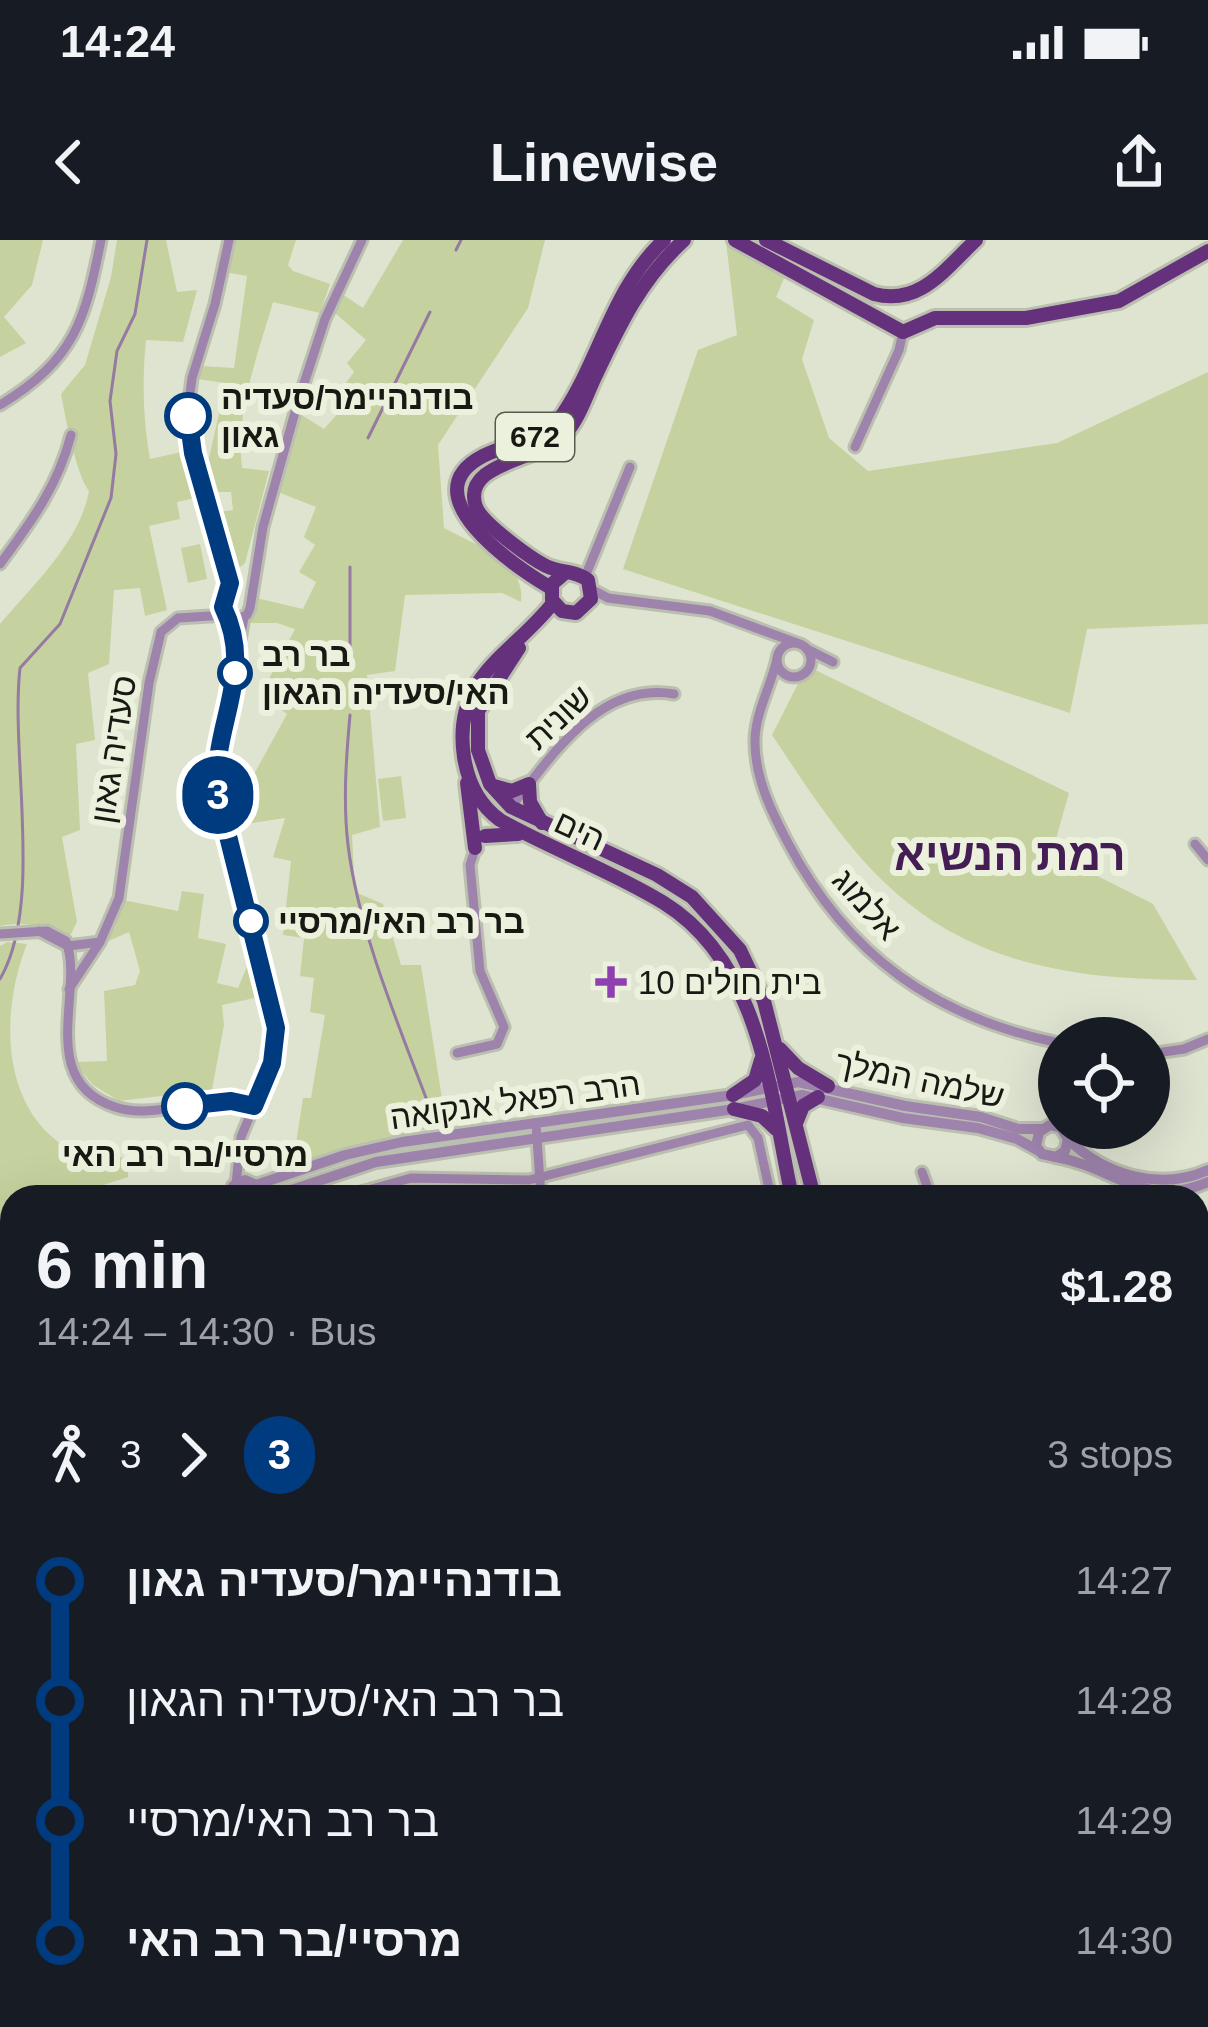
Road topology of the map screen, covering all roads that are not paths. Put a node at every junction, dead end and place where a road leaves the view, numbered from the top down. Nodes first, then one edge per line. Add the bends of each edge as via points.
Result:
1 (101, 240) edge
2 (229, 240) edge
3 (362, 240) edge
4 (664, 240) edge
5 (684, 240) edge
6 (735, 240) edge
7 (766, 240) edge
8 (976, 240) edge
9 (956, 250) edge
10 (1208, 251) edge
11 (911, 295) junction
12 (891, 297) junction
13 (885, 320) junction
14 (920, 323) junction
15 (903, 332) junction
16 (0, 405) edge
17 (71, 435) dead end
18 (855, 447) dead end
19 (630, 466) dead end
20 (0, 564) edge
21 (565, 573) junction
22 (588, 583) junction
23 (228, 595) junction
24 (249, 600) junction
25 (556, 602) junction
26 (632, 602) junction
27 (585, 608) junction
28 (228, 616) junction
29 (244, 617) junction
30 (758, 627) junction
31 (802, 646) junction
32 (238, 653) junction
33 (777, 656) junction
34 (807, 670) junction
35 (789, 676) junction
36 (674, 694) dead end
37 (764, 699) junction
38 (466, 772) junction
39 (490, 784) junction
40 (529, 784) junction
41 (505, 813) junction
42 (543, 824) junction
43 (534, 839) junction
44 (480, 842) junction
45 (1195, 844) dead end
46 (1208, 860) edge
47 (0, 934) edge
48 (100, 942) junction
49 (68, 946) junction
50 (69, 989) junction
51 (1038, 1037) edge
52 (1208, 1039) edge
53 (776, 1045) junction
54 (1170, 1051) edge
55 (457, 1054) dead end
56 (761, 1055) junction
57 (788, 1090) junction
58 (823, 1092) junction
59 (770, 1095) junction
60 (733, 1102) junction
61 (254, 1106) junction
62 (536, 1124) junction
63 (796, 1126) junction
64 (1038, 1129) edge
65 (778, 1131) junction
66 (537, 1139) junction
67 (1064, 1149) edge
68 (1081, 1149) edge
69 (1039, 1150) joint
70 (240, 1153) junction
71 (1056, 1157) junction
72 (1208, 1170) edge
73 (922, 1172) dead end
74 (539, 1178) junction
75 (233, 1185) edge
76 (257, 1185) edge
77 (273, 1185) edge
78 (281, 1185) edge
79 (386, 1185) edge
80 (540, 1185) edge
81 (768, 1185) edge
82 (789, 1185) edge
83 (811, 1185) edge
84 (927, 1185) edge
85 (1133, 1185) edge

1 - 16 street via 73,338
2 - 23 street via 188,416
3 - 24 street via 297,405
4 - 25 main road, 672 via 626,285 554,426 478,458 459,484 470,526
5 - 21 main road, 672 via 626,310 562,438 478,481 475,501 485,520
6 - 13 main road
7 - 12 main road
8 - 9 main road
9 - 11 main road
10 - 14 main road via 1119,301 1026,318
11 - 12 main road
11 - 14 main road via 922,307
12 - 13 main road
13 - 15 main road
14 - 15 main road
15 - 18 street
17 - 20 street via 48,499
19 - 22 street
21 - 22 main road
21 - 25 main road
22 - 26 street
22 - 27 main road
23 - 24 street
23 - 28 street
24 - 29 street
25 - 27 main road
25 - 38 main road via 467,697
25 - 39 main road via 553,617 515,652 480,704 478,750
26 - 27 street
26 - 30 street via 710,611
28 - 29 street
28 - 32 street
28 - 48 street, סעדיה גאון via 178,618 161,632 118,898
29 - 32 street
30 - 31 street
30 - 33 street
31 - 33 street via 786,645
31 - 34 street
31 - 34 street via 833,662
32 - 61 street via 216,781 275,1016 272,1063
33 - 35 street
33 - 37 street, אלמוג
34 - 35 street
35 - 37 street
36 - 40 street, שונית via 633,693 598,710
37 - 51 street, אלמוג via 755,750 769,804 812,885 848,931 964,1016
38 - 41 main road, הים via 479,801
38 - 44 main road
39 - 40 main road via 512,791
39 - 41 main road, הים
40 - 41 street, שונית
40 - 42 main road
41 - 42 main road, הים
41 - 43 main road, הים
41 - 44 street, שונית
42 - 53 main road, הים via 676,885 710,913 754,974
43 - 44 main road via 512,832
43 - 56 main road, הים via 623,880 692,924 733,976
44 - 55 street via 470,865 480,971 504,1027 497,1044
45 - 46 street
47 - 49 street via 39,932
48 - 49 street
48 - 50 street, סעדיה גאון
49 - 50 street
50 - 61 street via 72,1063 105,1102 139,1111
52 - 54 street
53 - 57 main road, הים
53 - 58 main road
56 - 59 main road, הים
56 - 60 main road via 755,1080
57 - 58 street, שלמה המלך
57 - 59 street, הרב רפאל אנקואה
57 - 63 main road, הים
58 - 63 main road via 803,1106
58 - 64 street, שלמה המלך
58 - 69 street, שלמה המלך
59 - 60 street, הרב רפאל אנקואה
59 - 65 main road, הים
60 - 62 street, הרב רפאל אנקואה
60 - 65 main road
60 - 66 street, הרב רפאל אנקואה
61 - 70 street
62 - 66 street
62 - 77 street, הרב רפאל אנקואה via 376,1147
63 - 83 main road, הים
65 - 82 main road, הים
66 - 74 street
66 - 78 street, הרב רפאל אנקואה
67 - 71 street
68 - 72 street, שלמה המלך via 1151,1182
69 - 71 street, שלמה המלך
70 - 75 street
70 - 76 street
71 - 85 street
73 - 84 street
74 - 79 street, הרב רפאל אנקואה
74 - 80 street
74 - 81 street, הרב רפאל אנקואה via 748,1124

